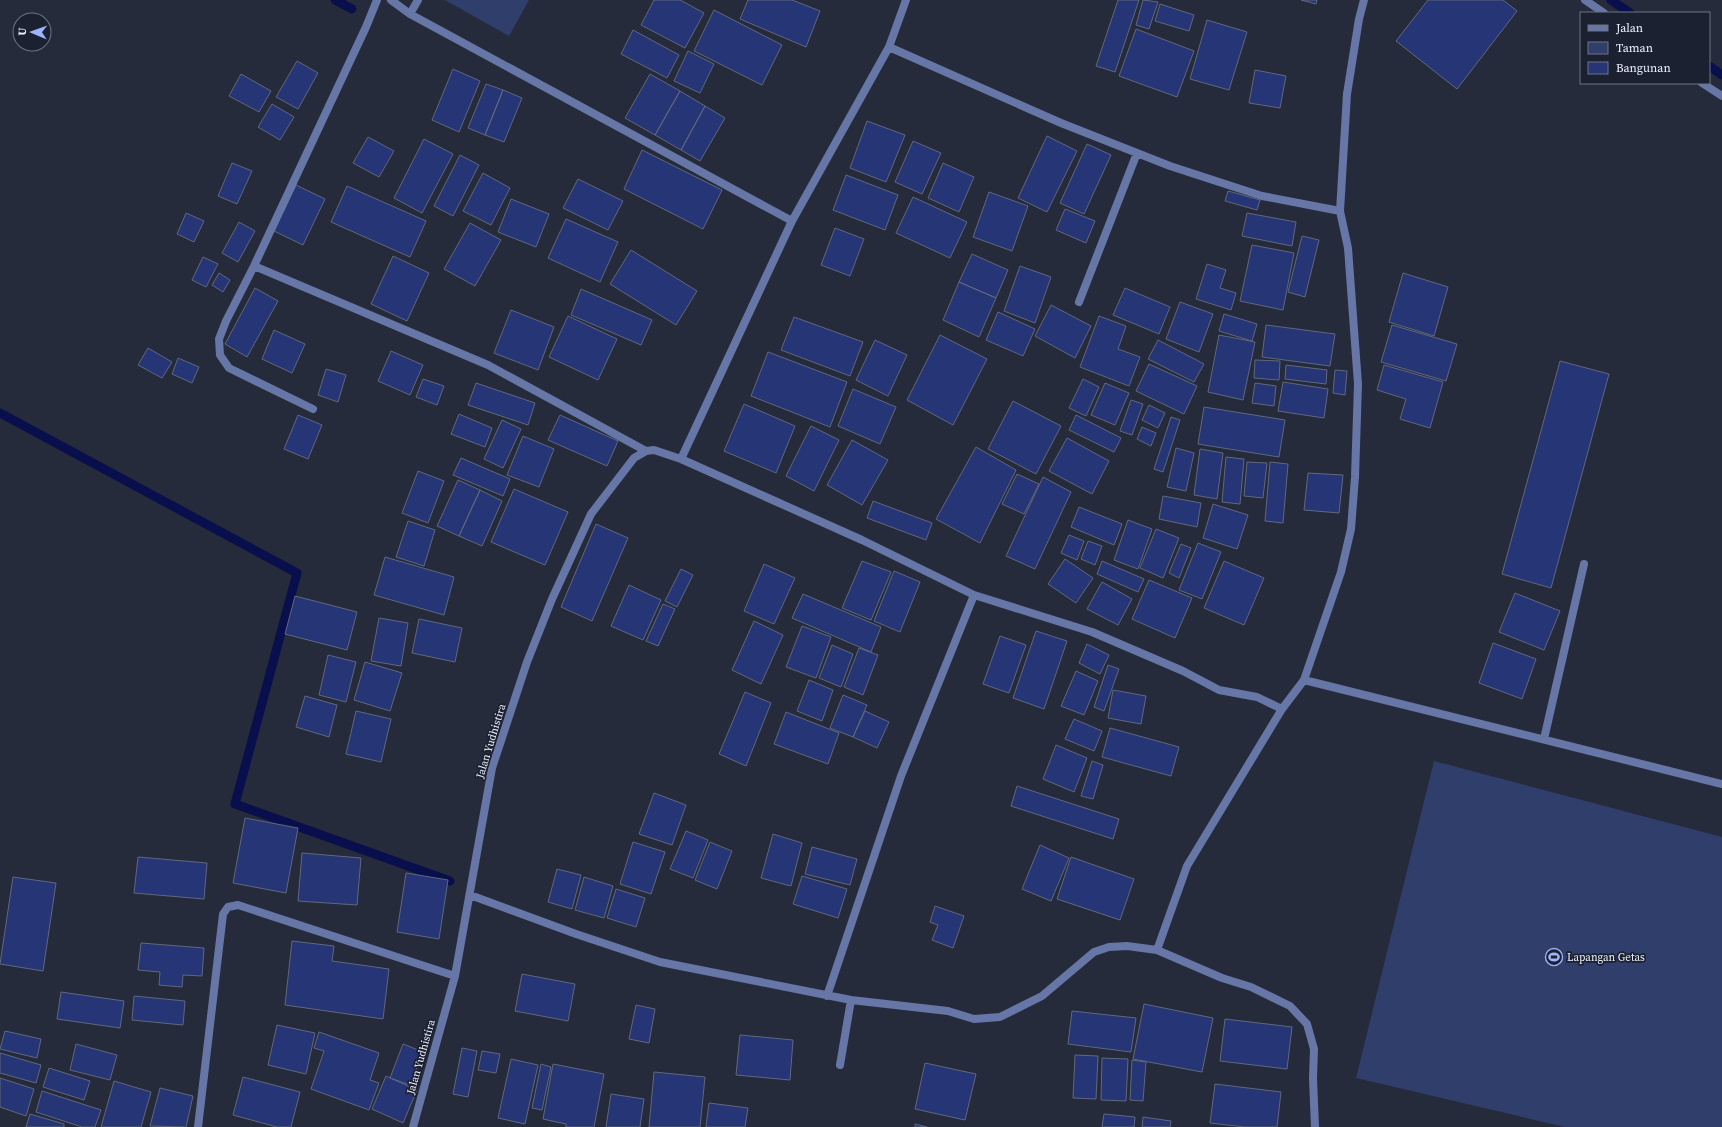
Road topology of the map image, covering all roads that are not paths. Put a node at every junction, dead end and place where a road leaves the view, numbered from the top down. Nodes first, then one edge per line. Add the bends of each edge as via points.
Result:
1 (377, 0) edge
2 (391, 0) edge
3 (418, 0) edge
4 (906, 0) edge
5 (1364, 0) edge
6 (1585, 0) edge
7 (1603, 12) edge
8 (410, 14) junction
9 (889, 47) junction
10 (1704, 84) edge
11 (1722, 96) edge
12 (1137, 154) junction
13 (1340, 211) junction
14 (792, 221) junction
15 (254, 266) junction
16 (1078, 302) dead end
17 (313, 409) dead end
18 (646, 451) junction
19 (681, 459) junction
20 (1584, 564) dead end
21 (974, 595) junction
22 (1304, 680) junction
23 (1282, 709) junction
24 (1544, 739) junction
25 (1722, 784) edge
26 (470, 895) junction
27 (1156, 950) junction
28 (455, 976) junction
29 (827, 996) junction
30 (851, 1000) junction
31 (840, 1065) dead end
32 (198, 1127) edge
33 (413, 1127) edge
34 (1315, 1127) edge

1 - 15 street
2 - 8 street
3 - 8 street
4 - 9 street
5 - 13 street via 1347,94
6 - 7 street
8 - 14 street
9 - 12 street
9 - 14 street
10 - 11 street
12 - 13 street via 1262,196
12 - 16 street
13 - 22 street via 1348,248 1358,384 1355,477 1351,529 1341,572
14 - 19 street
15 - 17 street via 219,339 220,355 229,368
15 - 18 street via 488,365
18 - 19 street via 654,450
18 - 26 street, Jalan Yudhistira via 634,458 591,514 552,599 527,662 492,768
19 - 21 street via 862,540
20 - 24 street
21 - 23 street via 1092,632 1183,671 1219,690 1257,697
21 - 29 street via 901,776
22 - 23 street
22 - 24 street
23 - 27 street via 1187,866
24 - 25 street
26 - 28 street, Jalan Yudhistira
26 - 29 street via 660,962
27 - 30 street via 1126,946 1109,947 1094,952 1042,996 1000,1017 974,1019 948,1011
27 - 34 street via 1222,978 1251,987 1290,1006 1307,1024 1314,1049
28 - 32 street via 238,905 228,907 223,914
28 - 33 street, Jalan Yudhistira
29 - 30 street
30 - 31 street

